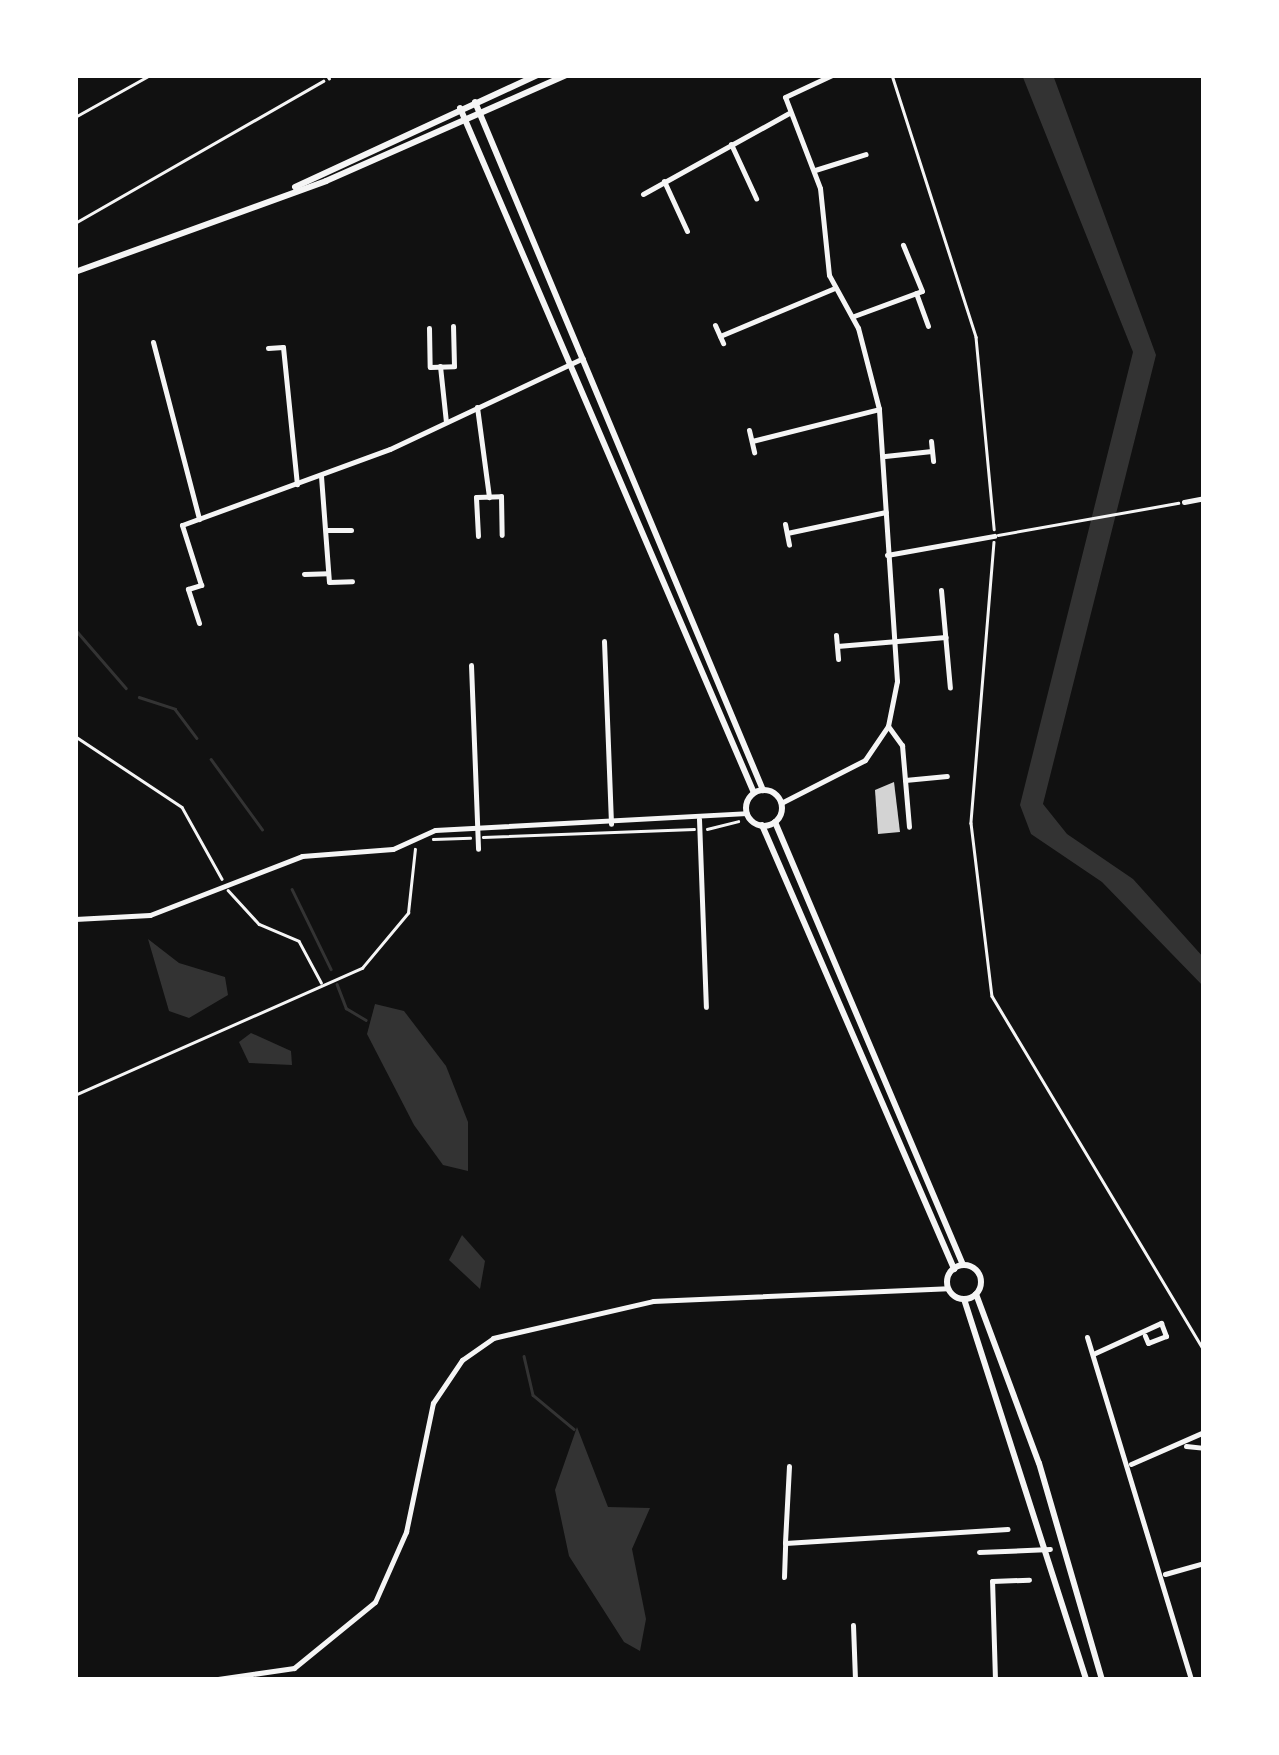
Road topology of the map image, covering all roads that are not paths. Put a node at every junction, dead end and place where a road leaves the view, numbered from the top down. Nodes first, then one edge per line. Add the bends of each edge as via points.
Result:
1 (150, 75) edge
2 (537, 75) edge
3 (566, 75) edge
4 (832, 75) edge
5 (475, 102) junction
6 (460, 108) junction
7 (790, 112) junction
8 (481, 115) junction
9 (75, 118) edge
10 (465, 122) junction
11 (731, 144) junction
12 (866, 154) dead end
13 (815, 170) junction
14 (664, 181) junction
15 (643, 194) dead end
16 (272, 198) junction
17 (756, 198) dead end
18 (687, 231) dead end
19 (903, 245) dead end
20 (75, 272) edge
21 (835, 288) junction
22 (916, 293) junction
23 (853, 317) junction
24 (716, 325) dead end
25 (452, 326) dead end
26 (928, 326) dead end
27 (428, 328) dead end
28 (153, 342) dead end
29 (268, 348) dead end
30 (583, 358) junction
31 (568, 364) junction
32 (440, 366) junction
33 (477, 407) junction
34 (879, 409) junction
35 (446, 422) junction
36 (749, 430) dead end
37 (752, 441) junction
38 (931, 441) dead end
39 (932, 450) junction
40 (754, 452) dead end
41 (885, 456) junction
42 (933, 461) dead end
43 (321, 476) junction
44 (296, 484) junction
45 (489, 497) junction
46 (1204, 498) edge
47 (1184, 502) road end
48 (886, 512) junction
49 (198, 519) junction
50 (785, 524) dead end
51 (327, 530) junction
52 (351, 530) dead end
53 (787, 533) junction
54 (502, 535) dead end
55 (478, 536) dead end
56 (994, 536) road end
57 (789, 545) dead end
58 (887, 555) junction
59 (328, 573) junction
60 (304, 574) dead end
61 (352, 581) dead end
62 (941, 590) dead end
63 (199, 623) dead end
64 (836, 634) dead end
65 (946, 637) junction
66 (604, 641) dead end
67 (894, 642) junction
68 (837, 646) junction
69 (838, 659) dead end
70 (471, 665) dead end
71 (950, 688) dead end
72 (888, 726) junction
73 (947, 776) dead end
74 (905, 780) junction
75 (763, 790) junction
76 (754, 793) junction
77 (781, 804) junction
78 (746, 813) junction
79 (698, 819) junction
80 (775, 822) junction
81 (611, 824) junction
82 (762, 826) junction
83 (909, 827) dead end
84 (478, 828) junction
85 (478, 849) dead end
86 (75, 919) edge
87 (706, 1007) dead end
88 (964, 1265) junction
89 (954, 1268) junction
90 (948, 1288) junction
91 (976, 1294) junction
92 (964, 1300) junction
93 (1087, 1336) dead end
94 (1145, 1336) junction
95 (1093, 1354) junction
96 (1204, 1432) edge
97 (1186, 1446) junction
98 (1204, 1448) edge
99 (1131, 1464) junction
100 (789, 1466) dead end
101 (1008, 1529) dead end
102 (785, 1543) junction
103 (1050, 1548) junction
104 (980, 1552) dead end
105 (1204, 1564) edge
106 (1164, 1574) junction
107 (784, 1577) dead end
108 (1029, 1580) dead end
109 (853, 1625) dead end
110 (211, 1680) edge
111 (855, 1680) edge
112 (995, 1680) edge
113 (1086, 1680) edge
114 (1102, 1680) edge
115 (1191, 1680) edge

1 - 9 lane
2 - 5 street
3 - 8 street
4 - 7 street via 784,97
5 - 6 street
5 - 8 street
6 - 10 street
6 - 16 street
7 - 11 street
7 - 13 street
8 - 10 street
8 - 30 street
10 - 16 street
10 - 31 street
11 - 14 street
11 - 17 street
12 - 13 street
13 - 21 street
14 - 15 street
14 - 18 street
16 - 20 street
19 - 22 street
21 - 23 street
21 - 24 street via 721,340
22 - 23 street
22 - 26 street
23 - 34 street
25 - 32 street via 454,366
27 - 32 street via 430,366
28 - 49 street
29 - 44 street via 283,347
30 - 31 street
30 - 75 street
31 - 33 street
31 - 76 street
32 - 35 street
33 - 35 street
33 - 45 street
34 - 37 street
34 - 41 street
35 - 43 street
36 - 37 street
37 - 40 street
38 - 39 street
39 - 41 street
39 - 42 street
41 - 48 street
43 - 44 street
43 - 51 street
44 - 49 street
45 - 54 street via 500,496
45 - 55 street via 476,497
46 - 47 street
48 - 53 street
48 - 58 street
49 - 63 street via 182,524 200,585 188,588
50 - 53 street
51 - 52 street
51 - 59 street
53 - 57 street
56 - 58 street
58 - 67 street
59 - 60 street
59 - 61 street via 329,582
62 - 65 street
64 - 68 street
65 - 67 street
65 - 71 street
66 - 81 street
67 - 68 street
67 - 72 street
68 - 69 street
70 - 84 street
72 - 74 street via 902,744
72 - 77 street via 865,760
73 - 74 street
74 - 83 street
75 - 76 street
75 - 77 street
76 - 78 street
77 - 80 street
78 - 79 street
78 - 82 street
79 - 81 street
79 - 87 street
80 - 82 street
80 - 88 street
81 - 84 street
82 - 89 street
84 - 85 street
84 - 86 street via 302,856 150,915
88 - 89 street
88 - 91 street via 980,1278
89 - 90 street
90 - 92 street
90 - 110 street via 653,1300 490,1340 462,1360 433,1403 406,1532 374,1602 312,1659
91 - 92 street
91 - 114 street via 1040,1462
92 - 103 street
93 - 95 street
94 - 94 street via 1162,1323 1166,1336 1148,1342
94 - 95 street
95 - 99 street
96 - 97 street
97 - 98 street
97 - 99 street
99 - 106 street
100 - 102 street
101 - 102 street
102 - 107 street
103 - 104 street
103 - 113 street
105 - 106 street
106 - 115 street
108 - 112 street via 992,1582
109 - 111 street

